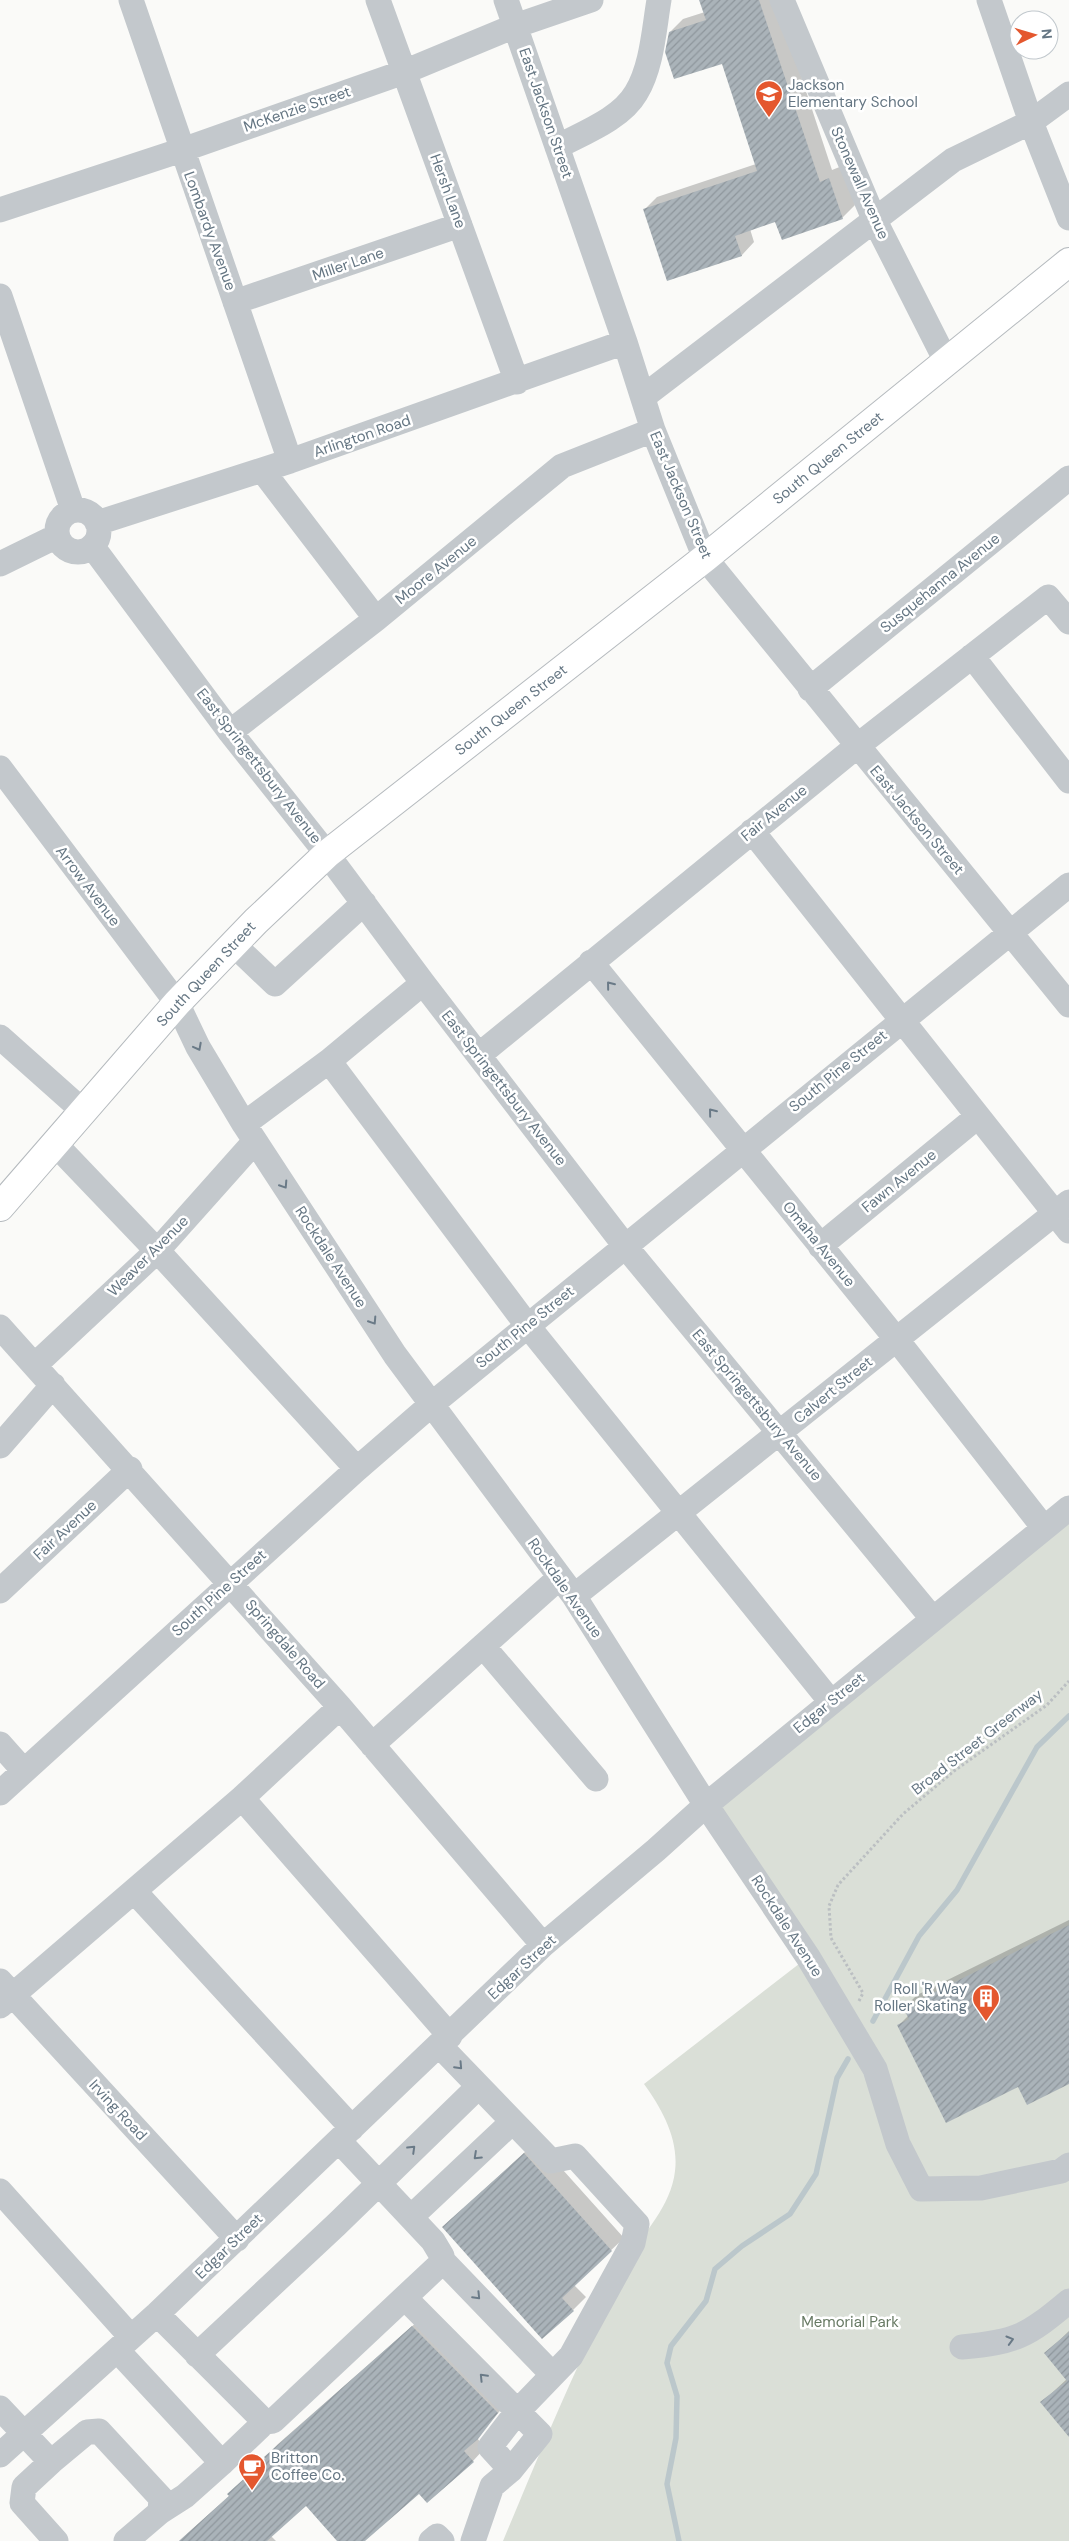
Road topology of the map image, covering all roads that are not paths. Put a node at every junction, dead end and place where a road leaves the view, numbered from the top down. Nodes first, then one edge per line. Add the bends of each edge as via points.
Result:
1 (131, 0) edge
2 (378, 0) edge
3 (506, 0) edge
4 (592, 0) edge
5 (659, 0) edge
6 (782, 0) edge
7 (989, 0) edge
8 (515, 26) junction
9 (404, 72) junction
10 (1069, 94) edge
11 (1032, 122) junction
12 (557, 147) junction
13 (181, 150) junction
14 (0, 210) edge
15 (1069, 218) edge
16 (874, 219) junction
17 (460, 225) junction
18 (1069, 262) edge
19 (0, 296) edge
20 (235, 302) junction
21 (625, 342) junction
22 (946, 361) junction
23 (517, 382) junction
24 (643, 397) junction
25 (653, 430) junction
26 (290, 461) junction
27 (262, 470) junction
28 (1069, 478) edge
29 (73, 510) junction
30 (95, 534) junction
31 (57, 536) junction
32 (705, 558) junction
33 (0, 564) edge
34 (376, 619) junction
35 (1069, 622) edge
36 (972, 656) junction
37 (810, 688) junction
38 (230, 732) junction
39 (856, 747) junction
40 (0, 768) edge
41 (1069, 781) edge
42 (752, 831) junction
43 (327, 854) junction
44 (1069, 885) edge
45 (364, 903) junction
46 (1010, 931) junction
47 (232, 944) junction
48 (592, 962) junction
49 (423, 983) junction
50 (177, 1003) junction
51 (1069, 1005) edge
52 (900, 1020) junction
53 (0, 1037) edge
54 (478, 1055) junction
55 (329, 1061) junction
56 (83, 1111) junction
57 (977, 1117) junction
58 (250, 1133) junction
59 (56, 1145) junction
60 (743, 1150) junction
61 (0, 1207) edge
62 (1064, 1215) edge
63 (626, 1246) junction
64 (820, 1246) junction
65 (158, 1251) junction
66 (527, 1325) junction
67 (0, 1327) edge
68 (896, 1340) junction
69 (34, 1365) junction
70 (53, 1385) junction
71 (432, 1404) junction
72 (780, 1432) junction
73 (0, 1446) edge
74 (130, 1469) junction
75 (357, 1469) junction
76 (1069, 1508) edge
77 (679, 1513) junction
78 (1044, 1528) junction
79 (231, 1583) junction
80 (566, 1587) junction
81 (0, 1591) edge
82 (932, 1618) junction
83 (482, 1646) junction
84 (831, 1702) junction
85 (340, 1707) junction
86 (0, 1744) edge
87 (372, 1745) junction
88 (24, 1771) junction
89 (596, 1779) dead end
90 (0, 1793) edge
91 (242, 1798) junction
92 (706, 1805) junction
93 (134, 1891) junction
94 (543, 1945) junction
95 (4, 1994) edge
96 (445, 2041) junction
97 (478, 2087) junction
98 (512, 2122) junction
99 (345, 2135) junction
100 (1069, 2165) edge
101 (377, 2183) junction
102 (0, 2191) edge
103 (411, 2216) junction
104 (237, 2239) junction
105 (443, 2261) junction
106 (405, 2298) junction
107 (1069, 2301) edge
108 (157, 2314) junction
109 (124, 2343) junction
110 (962, 2347) dead end
111 (197, 2355) junction
112 (552, 2374) junction
113 (0, 2408) edge
114 (517, 2412) junction
115 (264, 2422) junction
116 (25, 2434) junction
117 (0, 2455) edge
118 (51, 2462) junction
119 (222, 2464) junction
120 (160, 2512) junction
121 (56, 2541) edge
122 (126, 2541) edge
123 (431, 2541) edge
124 (442, 2541) edge
125 (473, 2541) edge

1 - 13 street, Lombardy Avenue
2 - 9 street, Hersh Lane
3 - 8 street, East Jackson Street
4 - 8 street, McKenzie Street
5 - 12 street via 646,68 636,94 620,111
6 - 16 street, Stonewall Avenue
7 - 11 street
8 - 9 street, McKenzie Street
8 - 12 street, East Jackson Street
9 - 13 street, McKenzie Street
9 - 17 street, Hersh Lane
10 - 11 street
11 - 15 street
11 - 16 street via 953,160
12 - 21 street, East Jackson Street
13 - 14 street, McKenzie Street
13 - 20 street, Lombardy Avenue
16 - 22 street, Stonewall Avenue
16 - 24 street
17 - 20 street, Miller Lane
17 - 23 street, Hersh Lane
18 - 22 main road, South Queen Street
19 - 29 street
20 - 26 street, Lombardy Avenue
21 - 23 street, Arlington Road
21 - 24 street, East Jackson Street
22 - 32 main road, South Queen Street
23 - 26 street, Arlington Road
24 - 25 street, East Jackson Street
25 - 32 street, East Jackson Street
25 - 34 street, Moore Avenue via 562,466
26 - 27 street, Arlington Road
27 - 30 street, Arlington Road
27 - 34 street
28 - 37 street, Susquehanna Avenue
29 - 30 street, East Springettsbury Avenue via 90,514
29 - 31 street via 61,517
30 - 31 street via 85,550 71,551
30 - 38 street, East Springettsbury Avenue
31 - 33 street
32 - 37 street, East Jackson Street
32 - 43 main road, South Queen Street
34 - 38 street, Moore Avenue
35 - 36 street, Fair Avenue via 1048,597
36 - 39 street, Fair Avenue
36 - 41 street
37 - 39 street, East Jackson Street
38 - 43 street, East Springettsbury Avenue
39 - 42 street, Fair Avenue
39 - 46 street, East Jackson Street
40 - 50 street, Arrow Avenue
42 - 48 street, Fair Avenue
42 - 52 street
43 - 45 street, East Springettsbury Avenue
43 - 47 main road, South Queen Street
44 - 46 street, South Pine Street
45 - 47 street via 275,984
45 - 49 street, East Springettsbury Avenue
46 - 51 street, East Jackson Street
46 - 52 street, South Pine Street
47 - 50 main road, South Queen Street
48 - 54 street, Fair Avenue
60 -> 48 street, Omaha Avenue
49 - 54 street, East Springettsbury Avenue
49 - 55 street, Weaver Avenue
50 - 56 main road, South Queen Street
50 -> 58 street, Rockdale Avenue via 198,1047
52 - 57 street
52 - 60 street, South Pine Street
53 - 56 street
54 - 63 street, East Springettsbury Avenue
55 - 58 street, Weaver Avenue
55 - 66 street
56 - 59 main road, South Queen Street
57 - 62 street
57 - 64 street, Fawn Avenue
58 - 65 street, Weaver Avenue
58 -> 71 street, Rockdale Avenue
59 - 61 main road, South Queen Street
59 - 65 street
60 - 63 street, South Pine Street
60 - 64 street, Omaha Avenue
62 - 68 street, Calvert Street
63 - 66 street, South Pine Street
63 - 72 street, East Springettsbury Avenue
64 - 68 street, Omaha Avenue
65 - 69 street, Weaver Avenue
65 - 75 street
66 - 71 street, South Pine Street
66 - 77 street
67 - 69 street, Springdale Road
68 - 72 street, Calvert Street
68 - 78 street, Omaha Avenue
69 - 70 street, Springdale Road
70 - 73 street
70 - 74 street, Springdale Road
71 - 75 street, South Pine Street
71 - 80 street, Rockdale Avenue
72 - 77 street, Calvert Street
72 - 82 street, East Springettsbury Avenue
74 - 79 street, Springdale Road
74 - 81 street, Fair Avenue
75 - 79 street, South Pine Street
76 - 78 street, Edgar Street
77 - 80 street, Calvert Street
77 - 84 street
78 - 82 street, Edgar Street
79 - 85 street, Springdale Road
79 - 88 street, South Pine Street
80 - 83 street, Calvert Street
80 - 92 street, Rockdale Avenue
82 - 84 street, Edgar Street
83 - 87 street, Calvert Street
83 - 89 street
84 - 92 street, Edgar Street
85 - 87 street, Springdale Road
85 - 91 street
86 - 88 street
87 - 94 street, Springdale Road
88 - 90 street, South Pine Street
91 - 93 street
91 - 96 street
92 - 94 street, Edgar Street
92 - 100 street, Rockdale Avenue via 808,1957 875,2069 898,2144 922,2189 981,2188 1061,2171
93 - 95 street
93 - 99 street
94 - 96 street, Edgar Street
95 - 104 street, Irving Road
96 -> 97 street
96 - 99 street, Edgar Street
97 - 98 street
101 -> 97 street
98 -> 103 street
98 - 112 street via 551,2162 575,2156 637,2224 633,2243 571,2356
99 - 101 street
99 - 104 street, Edgar Street
101 - 103 street
101 - 111 street
102 - 109 street
103 - 105 street via 439,2249
104 - 108 street, Edgar Street
105 - 106 street
105 -> 112 street
114 -> 106 street
106 - 115 street via 279,2417
110 -> 107 street via 1021,2337
108 - 109 street, Edgar Street
108 - 111 street
109 - 116 street, Edgar Street
109 - 119 street
111 - 115 street
112 - 114 street
113 - 116 street
114 - 125 street via 540,2434 512,2470 492,2486
115 - 119 street
116 - 117 street, Edgar Street
116 - 118 street
118 - 120 street via 87,2432 99,2431 161,2498
118 - 121 street via 24,2486 22,2503
119 - 120 street via 185,2496
120 - 122 street
123 - 124 street via 437,2536

